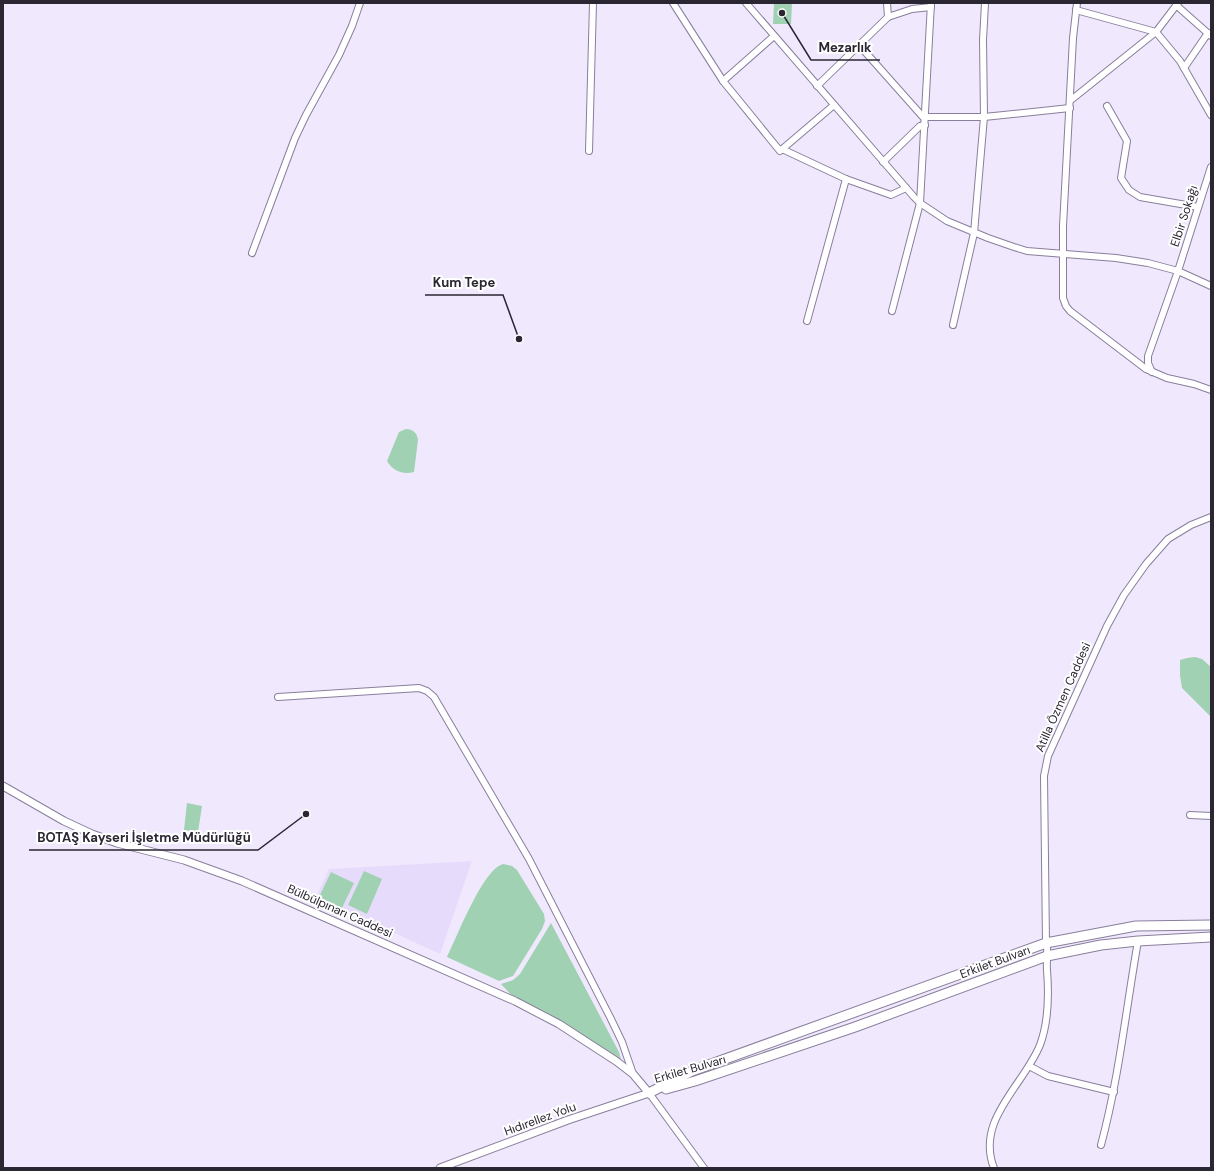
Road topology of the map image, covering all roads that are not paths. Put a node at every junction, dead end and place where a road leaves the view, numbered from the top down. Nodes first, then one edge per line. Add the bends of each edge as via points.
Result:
1 (360, 3) edge
2 (593, 3) edge
3 (673, 3) edge
4 (746, 3) edge
5 (887, 3) edge
6 (985, 3) edge
7 (1177, 4) edge
8 (931, 5) edge
9 (1076, 6) edge
10 (888, 17) junction
11 (1156, 32) junction
12 (1209, 34) edge
13 (774, 36) junction
14 (858, 45) junction
15 (1184, 68) junction
16 (723, 81) junction
17 (817, 86) junction
18 (1071, 100) junction
19 (834, 105) junction
20 (1107, 106) dead end
21 (1070, 108) junction
22 (1211, 114) edge
23 (984, 117) junction
24 (925, 118) junction
25 (924, 125) junction
26 (782, 149) junction
27 (589, 152) dead end
28 (883, 162) junction
29 (1211, 167) edge
30 (846, 179) junction
31 (906, 188) junction
32 (920, 203) junction
33 (1198, 207) junction
34 (974, 233) junction
35 (252, 252) dead end
36 (1062, 254) junction
37 (1178, 271) junction
38 (1211, 286) edge
39 (892, 311) dead end
40 (807, 321) dead end
41 (953, 325) dead end
42 (1152, 372) junction
43 (1211, 390) edge
44 (1211, 517) edge
45 (278, 697) dead end
46 (3, 786) edge
47 (1190, 815) dead end
48 (1211, 816) edge
49 (1211, 925) edge
50 (1211, 937) edge
51 (1138, 941) junction
52 (1046, 943) junction
53 (1047, 956) junction
54 (1029, 1066) junction
55 (633, 1074) junction
56 (1114, 1092) junction
57 (649, 1093) junction
58 (1101, 1145) dead end
59 (440, 1168) edge
60 (704, 1168) edge
61 (994, 1168) edge

1 - 35 street via 339,55 295,138
2 - 27 street
3 - 16 street
4 - 13 street
5 - 10 street
6 - 23 street
7 - 11 street
7 - 12 street
8 - 10 street
8 - 24 street
9 - 11 street
9 - 18 street
10 - 14 street
11 - 15 street
11 - 18 street
12 - 15 street
13 - 16 street
13 - 17 street
14 - 17 street
14 - 24 street
15 - 22 street
16 - 26 street via 780,151
17 - 19 street
18 - 21 street
19 - 26 street
19 - 28 street
20 - 33 street via 1127,141 1121,178 1126,187 1140,197
21 - 23 street
21 - 36 street
23 - 24 street
23 - 34 street
24 - 25 street
25 - 28 street
25 - 32 street
26 - 30 street
28 - 31 street
29 - 33 street, Elbir Sokağı
30 - 31 street via 891,195
30 - 40 street
31 - 32 street
32 - 34 street via 947,221
32 - 39 street
33 - 37 street, Elbir Sokağı
34 - 36 street via 1027,251
34 - 41 street
36 - 37 street via 1132,261
36 - 42 street via 1063,298 1068,309
37 - 38 street
37 - 42 street, Elbir Sokağı via 1148,356
42 - 43 street
44 - 52 street, Atilla Özmen Caddesi via 1190,525 1168,539 1124,595 1107,626 1048,756 1044,782
45 - 55 street via 419,688 434,697 529,859 610,1017
46 - 55 street, Bülbülpınarı Caddesi via 54,816 92,834 184,860 242,881 481,985 559,1024
47 - 48 street
49 - 52 main road, Erkilet Bulvarı via 1136,926
50 - 51 main road, Erkilet Bulvarı
51 - 53 main road, Erkilet Bulvarı
51 - 56 street
52 - 53 street, Atilla Özmen Caddesi
52 - 57 main road, Erkilet Bulvarı via 692,1071
53 - 54 street, Atilla Özmen Caddesi via 1049,990 1046,1023 1040,1045
53 - 57 main road, Erkilet Bulvarı via 855,1027 695,1081
54 - 56 street via 1048,1076
54 - 61 street, Atilla Özmen Caddesi via 992,1127 989,1145
55 - 57 street, Bülbülpınarı Caddesi
56 - 58 street
57 - 59 street, Hıdırellez Yolu
57 - 60 street

